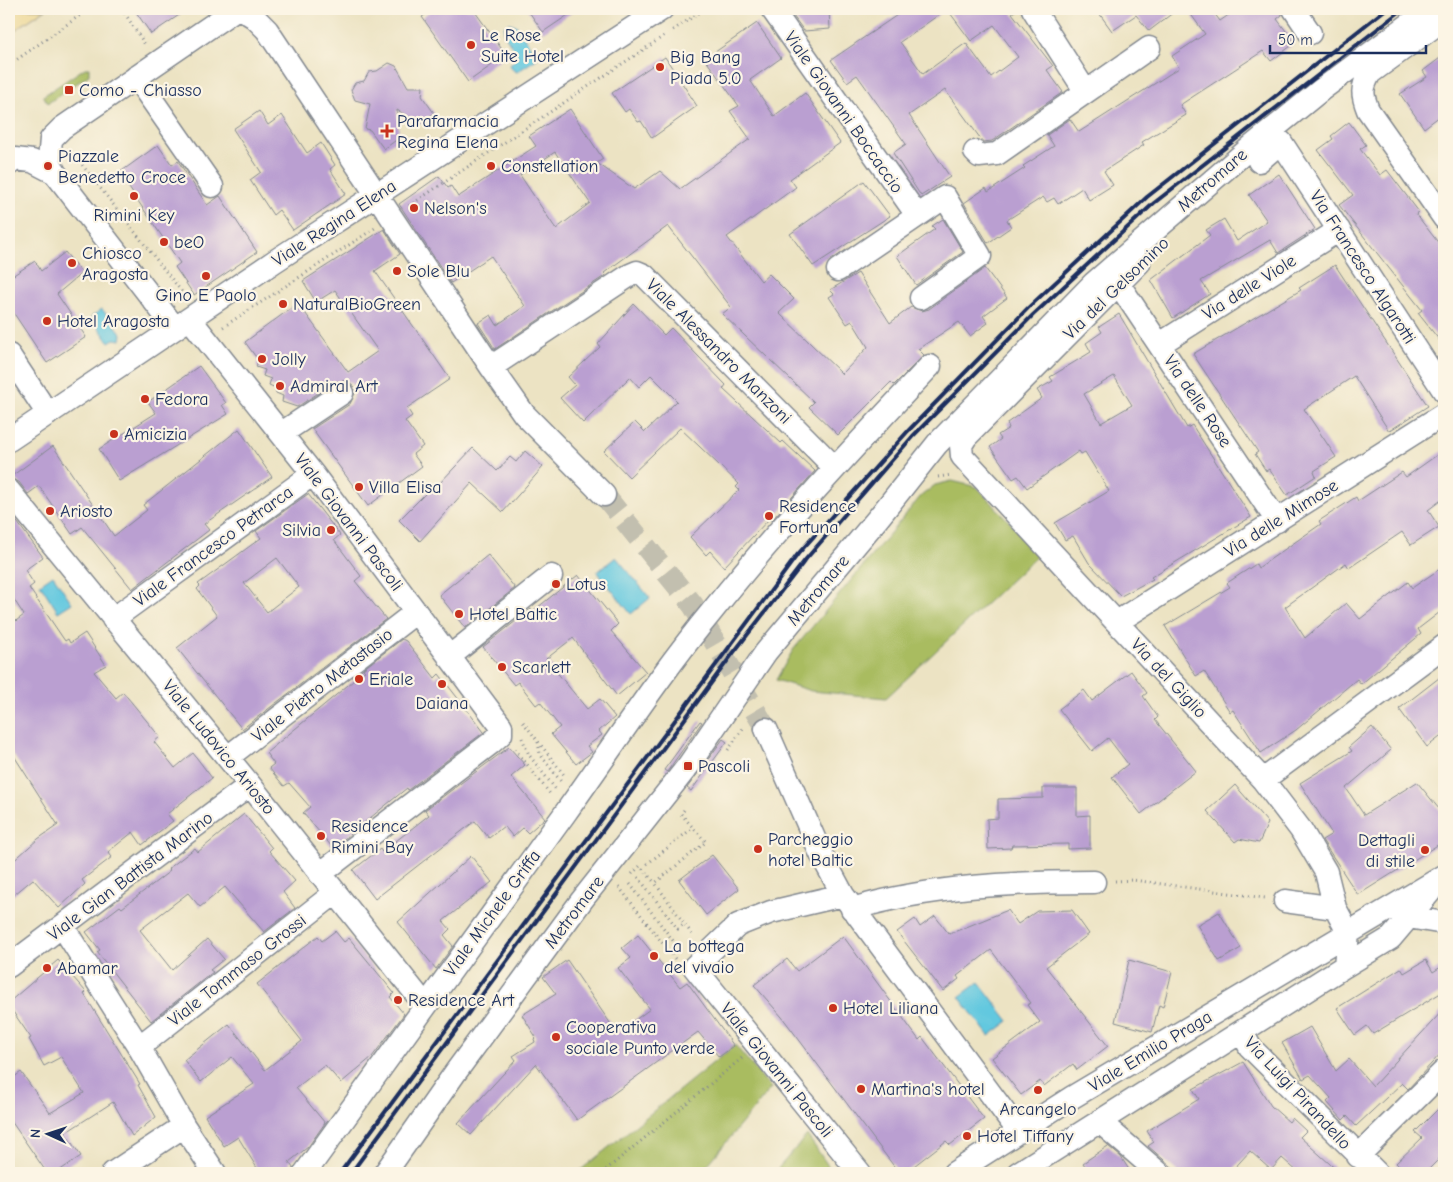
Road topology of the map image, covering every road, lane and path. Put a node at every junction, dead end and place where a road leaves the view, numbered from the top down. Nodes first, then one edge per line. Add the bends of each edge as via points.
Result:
1 (89, 9) edge
2 (122, 9) edge
3 (236, 9) edge
4 (241, 9) edge
5 (662, 9) edge
6 (705, 9) edge
7 (772, 9) edge
8 (1033, 9) edge
9 (1294, 9) edge
10 (1430, 9) edge
11 (1444, 20) edge
12 (1310, 33) dead end
13 (1149, 48) dead end
14 (148, 50) dead end
15 (9, 65) edge
16 (136, 77) junction
17 (1086, 92) junction
18 (1281, 142) joint
19 (975, 152) dead end
20 (76, 157) dead end
21 (9, 164) edge
22 (54, 173) junction
23 (212, 186) dead end
24 (377, 194) junction
25 (404, 209) dead end
26 (917, 215) junction
27 (1444, 218) edge
28 (383, 223) dead end
29 (1339, 230) junction
30 (838, 270) dead end
31 (1118, 283) junction
32 (185, 297) dead end
33 (921, 298) dead end
34 (183, 323) junction
35 (214, 332) dead end
36 (1160, 344) junction
37 (9, 355) edge
38 (930, 366) dead end
39 (491, 367) junction
40 (1444, 391) edge
41 (342, 393) dead end
42 (48, 414) junction
43 (1444, 414) edge
44 (282, 433) junction
45 (9, 440) edge
46 (961, 445) joint
47 (835, 468) junction
48 (313, 474) junction
49 (981, 478) junction
50 (932, 480) dead end
51 (9, 491) edge
52 (604, 495) tunnel mouth
53 (1277, 520) junction
54 (550, 576) dead end
55 (416, 612) junction
56 (114, 619) junction
57 (1117, 622) junction
58 (1444, 646) edge
59 (448, 657) junction
60 (757, 725) joint
61 (514, 732) junction
62 (538, 741) junction
63 (726, 752) dead end
64 (228, 758) junction
65 (1264, 780) junction
66 (250, 784) junction
67 (569, 798) junction
68 (686, 806) dead end
69 (694, 827) junction
70 (647, 864) dead end
71 (320, 874) junction
72 (638, 877) dead end
73 (1443, 877) edge
74 (1094, 882) joint
75 (655, 883) junction
76 (630, 884) dead end
77 (335, 893) junction
78 (1285, 901) joint
79 (848, 902) junction
80 (1335, 908) junction
81 (1408, 917) junction
82 (1444, 923) edge
83 (684, 924) junction
84 (63, 927) junction
85 (1348, 932) junction
86 (696, 941) dead end
87 (686, 965) junction
88 (9, 966) edge
89 (1346, 966) junction
90 (425, 1005) junction
91 (1242, 1032) junction
92 (139, 1048) junction
93 (748, 1054) dead end
94 (1444, 1070) edge
95 (1100, 1122) junction
96 (184, 1126) junction
97 (1019, 1132) junction
98 (1358, 1156) junction
99 (112, 1173) edge
100 (215, 1173) edge
101 (305, 1173) edge
102 (385, 1173) edge
103 (602, 1173) edge
104 (859, 1173) edge
105 (957, 1173) edge
106 (1018, 1173) edge
107 (1159, 1173) edge
108 (1377, 1173) edge

1 - 15 path
2 - 14 path
3 - 16 street
4 - 24 street via 267,30
5 - 24 street, Viale Regina Elena
6 - 25 path
7 - 26 street, Viale Giovanni Boccaccio
8 - 17 street
9 - 12 street
10 - 102 street, Metromare via 1321,90 1094,283 937,444 766,652 688,766 582,900
11 - 27 street via 1370,74 1362,86 1368,110
13 - 17 street
16 - 22 street via 62,128 51,140 49,161
16 - 23 street
17 - 19 street via 996,154 979,156
18 - 29 street, Via Francesco Algarotti
18 - 31 street, Via del Gelsomino
20 - 32 path
21 - 22 street via 15,159 32,161
22 - 34 street
24 - 34 street, Viale Regina Elena
24 - 39 street
26 - 30 street
26 - 33 street via 945,197 980,256
28 - 35 path
29 - 36 street, Via delle Viole
29 - 40 street, Via Francesco Algarotti
31 - 36 street, Via delle Rose
31 - 46 street, Via del Gelsomino
34 - 42 street, Viale Regina Elena
34 - 44 street, Viale Giovanni Pascoli
36 - 53 street, Via delle Rose
37 - 42 street
38 - 47 street
39 - 47 street, Viale Alessandro Manzoni via 637,272 644,275
39 - 52 street via 524,414
41 - 44 street
42 - 45 street, Viale Regina Elena
43 - 53 street, Via delle Mimose
44 - 48 street, Viale Giovanni Pascoli
46 - 49 street, Via del Giglio via 962,456
47 - 67 street via 712,610
48 - 55 street, Viale Giovanni Pascoli
48 - 56 street, Viale Francesco Petrarca
49 - 50 path via 951,475
49 - 57 street, Via del Giglio
51 - 56 street, Viale Ludovico Ariosto
53 - 57 street, Via delle Mimose
54 - 59 street
55 - 59 street, Viale Giovanni Pascoli
55 - 64 street, Viale Pietro Metastasio
56 - 64 street, Viale Ludovico Ariosto
57 - 65 street, Via del Giglio
58 - 65 street
59 - 61 street, Viale Giovanni Pascoli
60 - 63 path
60 - 79 street
61 - 62 path
61 - 67 path
61 - 67 path via 529,755
61 - 71 street via 491,743
62 - 67 path
62 - 67 path via 540,754
64 - 66 street, Viale Ludovico Ariosto
65 - 80 street, Via del Giglio via 1301,830 1326,872
66 - 71 street, Viale Ludovico Ariosto
66 - 84 street, Viale Gian Battista Marino
67 - 90 street, Viale Michele Griffa
68 - 69 path via 681,814
69 - 70 path
69 - 75 path via 706,842
71 - 77 street, Viale Ludovico Ariosto
72 - 83 path via 678,929
73 - 81 street, Viale Emilio Praga
73 - 85 street, Viale Emilio Praga
74 - 78 path via 1133,880
74 - 79 street via 1011,883
75 - 83 path
75 - 87 path via 640,866 619,888
76 - 87 path
77 - 90 street, Viale Ludovico Ariosto
77 - 92 street, Viale Tommaso Grossi
78 - 80 street
79 - 87 street via 771,912 738,925
79 - 97 street
80 - 85 street, Via del Giglio
81 - 82 street
81 - 89 street, Viale Emilio Praga via 1391,938
83 - 86 path
84 - 88 street, Viale Gian Battista Marino
84 - 92 street
85 - 89 street
85 - 97 street, Viale Emilio Praga
87 - 104 street, Viale Giovanni Pascoli
89 - 91 street, Viale Emilio Praga
90 - 101 street, Viale Michele Griffa
91 - 95 street, Viale Emilio Praga
91 - 98 street, Via Luigi Pirandello via 1250,1047
92 - 96 street
93 - 103 path
94 - 98 street
95 - 106 street, Viale Emilio Praga
95 - 107 street
96 - 99 street
96 - 100 street
97 - 105 street, Viale Emilio Praga
98 - 108 street, Via Luigi Pirandello

